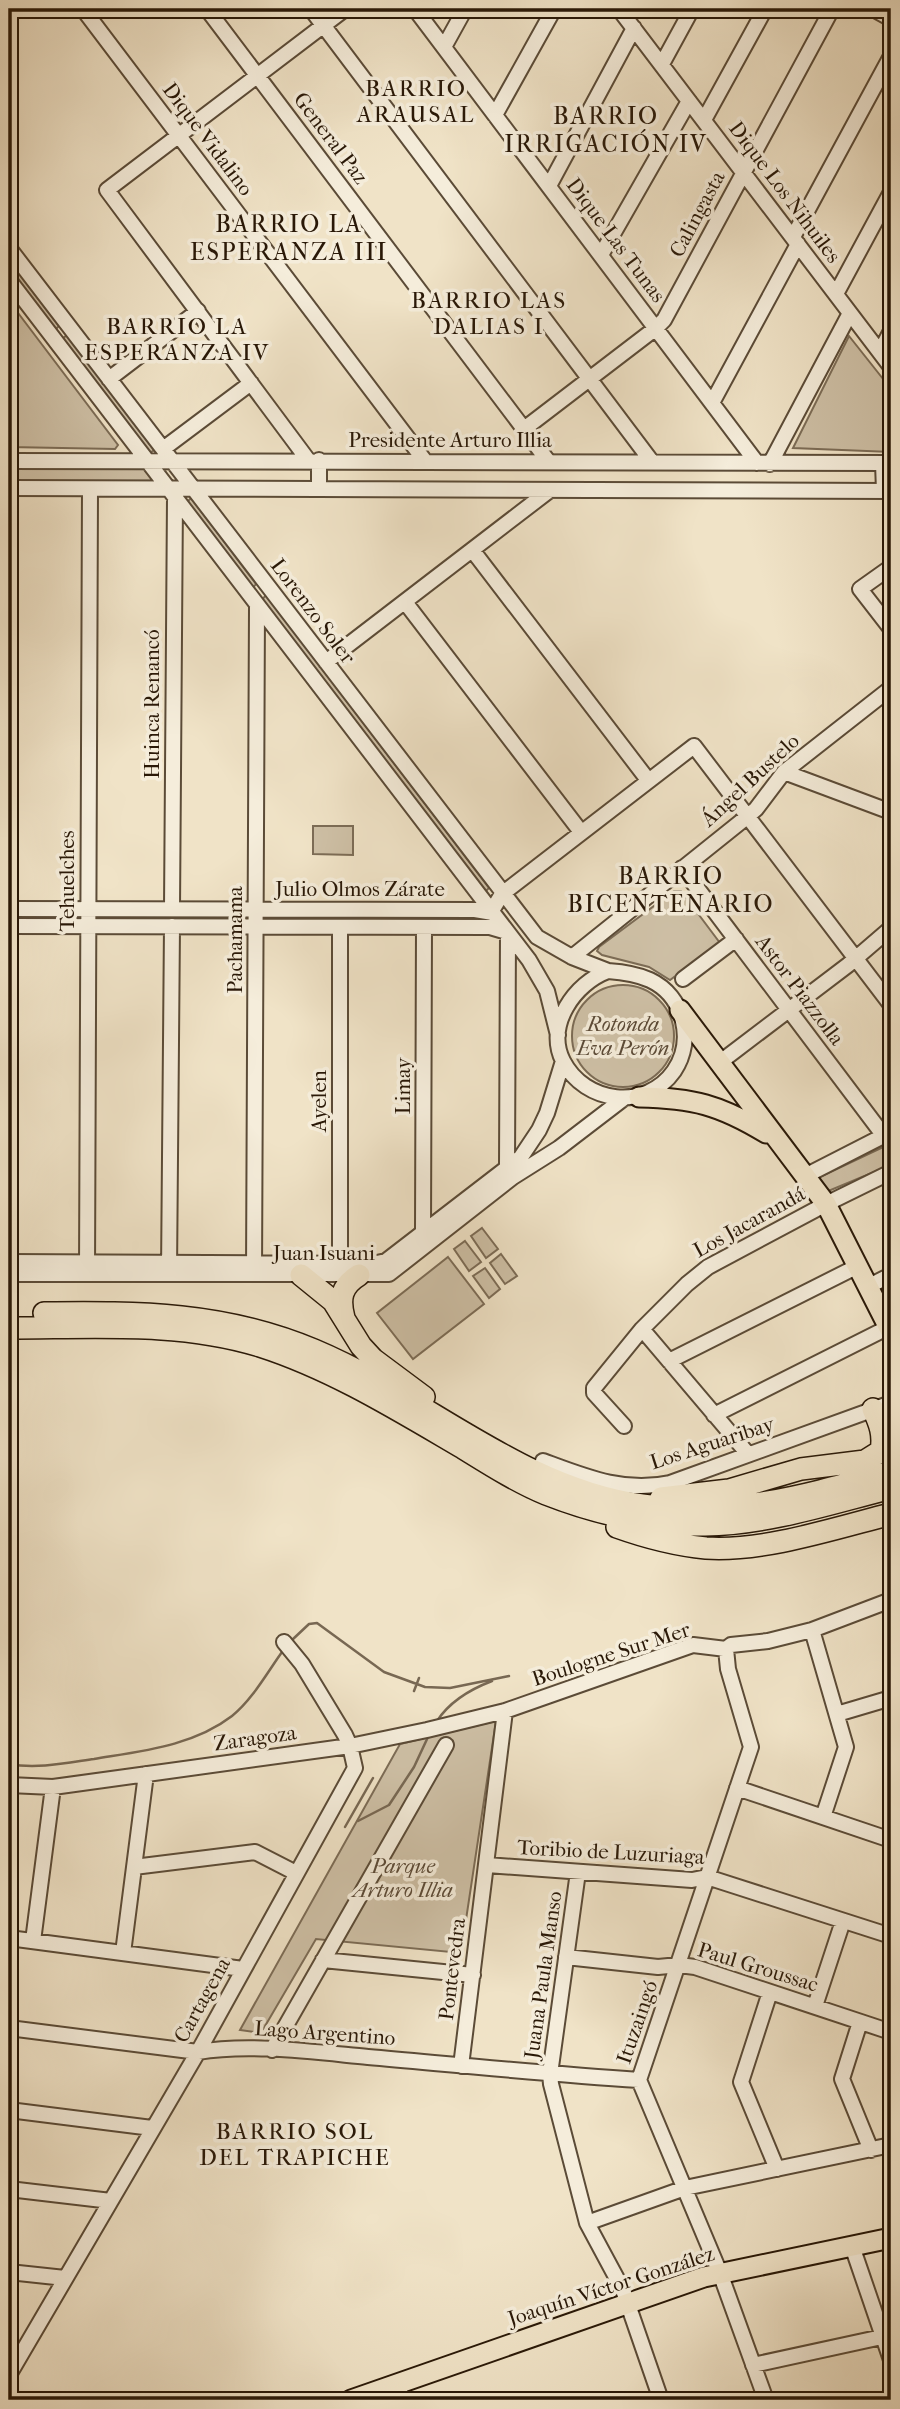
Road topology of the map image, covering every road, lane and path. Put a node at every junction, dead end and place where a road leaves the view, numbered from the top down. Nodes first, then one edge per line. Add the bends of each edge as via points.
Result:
1 (83, 9) edge
2 (207, 9) edge
3 (311, 9) edge
4 (345, 9) edge
5 (415, 9) edge
6 (465, 9) edge
7 (554, 9) edge
8 (619, 9) edge
9 (692, 9) edge
10 (765, 9) edge
11 (832, 9) edge
12 (873, 9) edge
13 (891, 19) edge
14 (323, 25) junction
15 (634, 28) junction
16 (444, 47) junction
17 (891, 56) edge
18 (662, 64) junction
19 (258, 75) junction
20 (689, 101) junction
21 (495, 115) junction
22 (704, 120) junction
23 (179, 135) junction
24 (743, 172) junction
25 (549, 186) junction
26 (891, 192) edge
27 (795, 241) junction
28 (9, 248) edge
29 (601, 255) junction
30 (9, 280) edge
31 (836, 294) junction
32 (198, 311) junction
33 (850, 313) junction
34 (69, 326) junction
35 (656, 328) junction
36 (891, 331) edge
37 (54, 339) junction
38 (880, 352) junction
39 (891, 367) edge
40 (109, 379) junction
41 (590, 379) junction
42 (251, 383) junction
43 (712, 403) junction
44 (524, 429) junction
45 (167, 455) junction
46 (313, 460) junction
47 (9, 461) edge
48 (147, 461) junction
49 (425, 461) junction
50 (548, 461) junction
51 (652, 462) junction
52 (763, 463) junction
53 (887, 463) edge
54 (9, 488) edge
55 (90, 489) junction
56 (194, 489) junction
57 (319, 489) junction
58 (551, 490) junction
59 (888, 491) edge
60 (171, 493) junction
61 (473, 551) junction
62 (891, 567) edge
63 (266, 584) junction
64 (405, 602) junction
65 (255, 603) junction
66 (891, 629) edge
67 (326, 662) junction
68 (891, 688) edge
69 (784, 772) junction
70 (648, 780) junction
71 (891, 813) edge
72 (748, 816) junction
73 (581, 832) junction
74 (682, 869) junction
75 (502, 894) junction
76 (9, 909) edge
77 (88, 909) junction
78 (172, 909) junction
79 (256, 909) junction
80 (491, 912) junction
81 (9, 926) edge
82 (88, 926) junction
83 (172, 926) junction
84 (256, 926) junction
85 (340, 927) junction
86 (425, 927) junction
87 (891, 928) edge
88 (509, 933) junction
89 (537, 937) junction
90 (736, 939) junction
91 (572, 957) junction
92 (855, 958) junction
93 (608, 971) junction
94 (683, 979) dead end
95 (891, 1005) edge
96 (788, 1009) junction
97 (680, 1010) junction
98 (558, 1035) junction
99 (563, 1061) junction
100 (719, 1063) junction
101 (631, 1098) junction
102 (888, 1134) edge
103 (776, 1139) junction
104 (891, 1172) edge
105 (510, 1173) junction
106 (815, 1189) junction
107 (426, 1238) junction
108 (9, 1262) edge
109 (858, 1266) junction
110 (87, 1269) junction
111 (169, 1269) junction
112 (254, 1269) junction
113 (293, 1269) junction
114 (346, 1271) junction
115 (9, 1274) edge
116 (891, 1275) edge
117 (869, 1286) junction
118 (9, 1314) edge
119 (345, 1320) junction
120 (9, 1328) edge
121 (642, 1329) junction
122 (890, 1330) edge
123 (669, 1361) junction
124 (882, 1406) edge
125 (714, 1415) junction
126 (624, 1426) dead end
127 (474, 1438) junction
128 (748, 1454) junction
129 (494, 1459) junction
130 (891, 1472) edge
131 (537, 1478) junction
132 (891, 1488) edge
133 (595, 1496) junction
134 (891, 1514) edge
135 (891, 1600) edge
136 (812, 1630) junction
137 (284, 1643) dead end
138 (726, 1649) junction
139 (891, 1698) edge
140 (505, 1711) junction
141 (837, 1714) junction
142 (446, 1745) dead end
143 (350, 1746) junction
144 (146, 1774) junction
145 (9, 1785) edge
146 (53, 1787) junction
147 (737, 1788) junction
148 (823, 1817) junction
149 (891, 1840) edge
150 (487, 1865) junction
151 (134, 1867) junction
152 (578, 1872) junction
153 (296, 1873) junction
154 (707, 1877) junction
155 (843, 1921) junction
156 (891, 1936) edge
157 (9, 1938) edge
158 (33, 1941) junction
159 (122, 1953) junction
160 (566, 1957) junction
161 (323, 1960) junction
162 (679, 1965) junction
163 (243, 1969) junction
164 (473, 1975) junction
165 (770, 1992) junction
166 (816, 2006) junction
167 (860, 2022) junction
168 (9, 2028) edge
169 (891, 2032) edge
170 (272, 2050) junction
171 (198, 2052) junction
172 (461, 2066) junction
173 (550, 2074) junction
174 (639, 2080) junction
175 (9, 2110) edge
176 (152, 2129) junction
177 (891, 2146) edge
178 (871, 2150) junction
179 (777, 2169) junction
180 (685, 2188) junction
181 (9, 2189) edge
182 (111, 2202) junction
183 (587, 2223) junction
184 (891, 2238) edge
185 (852, 2246) junction
186 (9, 2272) edge
187 (720, 2273) junction
188 (65, 2278) junction
189 (628, 2303) junction
190 (887, 2336) edge
191 (13, 2359) edge
192 (891, 2360) edge
193 (753, 2365) junction
194 (9, 2375) edge
195 (400, 2392) edge
196 (351, 2400) edge
197 (661, 2400) edge
198 (766, 2400) edge

1 - 23 street, Dique Vidalino
2 - 19 street, General Paz
3 - 14 street
4 - 14 street
5 - 16 street, Dique Las Tunas
6 - 16 street
7 - 21 street
8 - 15 street, Dique Los Nihuiles
9 - 18 street
10 - 22 street
11 - 24 street, Calingasta
12 - 13 street
14 - 19 street
14 - 41 street
15 - 18 street, Dique Los Nihuiles
15 - 25 street
16 - 21 street, Dique Las Tunas
17 - 27 street
18 - 20 street, Dique Los Nihuiles
19 - 23 street
19 - 44 street, General Paz
20 - 22 street, Dique Los Nihuiles
20 - 29 street
21 - 25 street, Dique Las Tunas
22 - 24 street, Dique Los Nihuiles
23 - 32 street via 107,190
23 - 49 street, Dique Vidalino
24 - 27 street, Dique Los Nihuiles
24 - 35 street, Calingasta
25 - 29 street, Dique Las Tunas
26 - 31 street
27 - 31 street, Dique Los Nihuiles
27 - 43 street
28 - 34 street, Lorenzo Soler
29 - 35 street, Dique Las Tunas
30 - 37 street, Lorenzo Soler
31 - 33 street, Dique Los Nihuiles
32 - 40 street
32 - 42 street
33 - 38 street, Dique Los Nihuiles
33 - 52 street
34 - 37 street
34 - 40 street, Lorenzo Soler
35 - 41 street, Calingasta
35 - 43 street, Dique Las Tunas
36 - 38 street
37 - 48 street, Lorenzo Soler
38 - 39 street, Dique Los Nihuiles
40 - 45 street, Lorenzo Soler
41 - 44 street, Calingasta
41 - 51 street
42 - 45 street
42 - 46 street
43 - 52 street, Dique Las Tunas
44 - 50 street, General Paz
45 - 46 street, Presidente Arturo Illia
45 - 48 street, Presidente Arturo Illia
45 - 56 street, Lorenzo Soler
46 - 49 street, Presidente Arturo Illia
46 - 57 street
47 - 48 street, Presidente Arturo Illia
48 - 60 street, Lorenzo Soler
49 - 50 street, Presidente Arturo Illia
50 - 51 street, Presidente Arturo Illia
51 - 52 street, Presidente Arturo Illia
52 - 53 street, Presidente Arturo Illia
53 - 59 street
54 - 55 street
55 - 60 street
55 - 77 street, Tehuelches
56 - 57 street
56 - 60 street
56 - 63 street, Lorenzo Soler
57 - 58 street
58 - 59 street
58 - 61 street
60 - 65 street, Lorenzo Soler
60 - 78 street, Huinca Renancó
61 - 64 street
61 - 70 street
62 - 66 street via 860,589
63 - 65 street
63 - 67 street, Lorenzo Soler
64 - 67 street
64 - 73 street
65 - 79 street, Pachamama
65 - 80 street, Lorenzo Soler
67 - 75 street, Lorenzo Soler
68 - 69 street, Ángel Bustelo
69 - 71 street
69 - 72 street, Ángel Bustelo
70 - 72 street via 694,746
70 - 73 street
72 - 74 street, Ángel Bustelo
72 - 92 street
73 - 75 street
74 - 90 street, Astor Piazzolla
74 - 91 street, Ángel Bustelo
75 - 80 street
75 - 89 street, Lorenzo Soler
76 - 77 street, Julio Olmos Zárate
77 - 78 street, Julio Olmos Zárate
77 - 82 street, Tehuelches
78 - 79 street, Julio Olmos Zárate
79 - 80 street, Julio Olmos Zárate
79 - 84 street, Pachamama
80 - 88 street, Lorenzo Soler
80 - 89 street, Julio Olmos Zárate
81 - 82 street, Julio Olmos Zárate
82 - 83 street, Julio Olmos Zárate
82 - 110 street, Tehuelches
83 - 84 street, Julio Olmos Zárate
83 - 111 street
84 - 85 street, Julio Olmos Zárate
84 - 112 street, Pachamama
85 - 86 street, Julio Olmos Zárate
85 - 114 street, Ayelen
86 - 88 street, Julio Olmos Zárate via 490,927
86 - 107 street, Limay
87 - 92 street
88 - 98 street, Lorenzo Soler via 543,983
88 - 105 street
89 - 91 street, Lorenzo Soler
90 - 94 street
90 - 96 street, Astor Piazzolla
91 - 93 street, Lorenzo Soler
92 - 95 street
92 - 96 street
93 - 97 street via 650,980
93 - 98 street via 594,976 573,995
96 - 100 street
96 - 102 street, Astor Piazzolla
97 - 100 main road
97 - 101 street via 685,1042 679,1063 667,1080
98 - 99 street
99 - 101 street via 589,1088 604,1096
99 - 105 street, Juan Isuani via 539,1130
100 - 103 main road
101 - 103 main road via 700,1102
101 - 105 street, Juan Isuani via 559,1148
102 - 106 street, Los Jacarandá
103 - 106 main road
104 - 106 street, Los Jacarandá
105 - 107 street, Juan Isuani
106 - 109 main road
106 - 121 street, Los Jacarandá via 708,1267
107 - 114 street, Juan Isuani via 386,1261
107 - 114 street, Juan Isuani via 389,1274
108 - 110 street, Juan Isuani
109 - 117 main road
109 - 123 street
110 - 111 street, Juan Isuani
110 - 115 street, Juan Isuani
111 - 112 street, Juan Isuani
112 - 113 street, Juan Isuani
113 - 114 street, Juan Isuani
113 - 119 highway via 333,1301
114 - 119 highway via 341,1305
116 - 117 street
117 - 122 main road
118 - 127 highway via 177,1315 238,1326 314,1350
119 - 127 highway via 373,1359
120 - 129 highway via 161,1329 246,1342 334,1375
121 - 123 street
121 - 126 street, Los Jacarandá via 594,1388
122 - 125 street
123 - 125 street
124 - 128 street, Los Aguaribay
124 - 133 highway via 881,1451 865,1461 801,1469 729,1490 662,1498
125 - 128 street
127 - 129 highway
128 - 131 street, Los Aguaribay via 670,1483 636,1487
129 - 131 highway
130 - 133 highway via 739,1508 643,1506
131 - 132 highway via 632,1520 707,1525 782,1515
131 - 133 highway
131 - 134 highway via 607,1524 666,1542 706,1548 778,1541
135 - 136 street, Boulogne Sur Mer
136 - 138 street, Boulogne Sur Mer
136 - 141 street
137 - 143 street via 302,1664
138 - 140 street, Boulogne Sur Mer via 693,1645
138 - 147 street, Ituzaingó via 751,1747
139 - 141 street
140 - 143 street, Zaragoza
140 - 150 street, Pontevedra
141 - 148 street via 846,1747
142 - 161 street
143 - 144 street, Zaragoza
143 - 153 street, Cartagena via 355,1768
144 - 146 street, Zaragoza
144 - 151 street
145 - 146 street, Zaragoza
146 - 158 street
147 - 148 street
147 - 154 street, Ituzaingó
148 - 149 street
150 - 152 street, Toribio de Luzuriaga
150 - 164 street, Pontevedra
151 - 153 street via 255,1852
151 - 159 street
152 - 154 street, Toribio de Luzuriaga via 692,1880
152 - 160 street, Juana Paula Manso
153 - 163 street, Cartagena
154 - 155 street, Toribio de Luzuriaga
154 - 162 street, Ituzaingó
155 - 156 street, Toribio de Luzuriaga
155 - 166 street
157 - 158 street
158 - 159 street
159 - 163 street
160 - 162 street, Paul Groussac
160 - 173 street, Juana Paula Manso
161 - 164 street
161 - 170 street
162 - 165 street, Paul Groussac
162 - 174 street, Ituzaingó
163 - 171 street, Cartagena
164 - 172 street, Pontevedra
165 - 166 street, Paul Groussac
165 - 179 street via 741,2082
166 - 167 street, Paul Groussac
167 - 169 street, Paul Groussac
167 - 178 street via 842,2079
168 - 171 street, Lago Argentino
170 - 171 street, Lago Argentino
170 - 172 street, Lago Argentino
171 - 176 street, Cartagena
172 - 173 street, Lago Argentino
173 - 174 street, Lago Argentino
173 - 183 street, Juana Paula Manso
174 - 180 street, Ituzaingó
175 - 176 street
176 - 182 street, Cartagena
177 - 178 street
178 - 179 street
179 - 180 street
180 - 183 street
180 - 187 street, Ituzaingó
181 - 182 street
182 - 188 street, Cartagena
183 - 189 street, Juana Paula Manso
184 - 185 main road, Joaquín Víctor González
185 - 187 main road, Joaquín Víctor González
185 - 190 street
186 - 188 street
187 - 189 main road, Joaquín Víctor González
187 - 193 street, Ituzaingó
188 - 191 street, Cartagena
189 - 195 main road, Joaquín Víctor González
189 - 197 street, Juana Paula Manso
190 - 192 street
190 - 193 street
191 - 194 street, Cartagena
193 - 198 street, Ituzaingó
195 - 196 main road, Joaquín Víctor González

